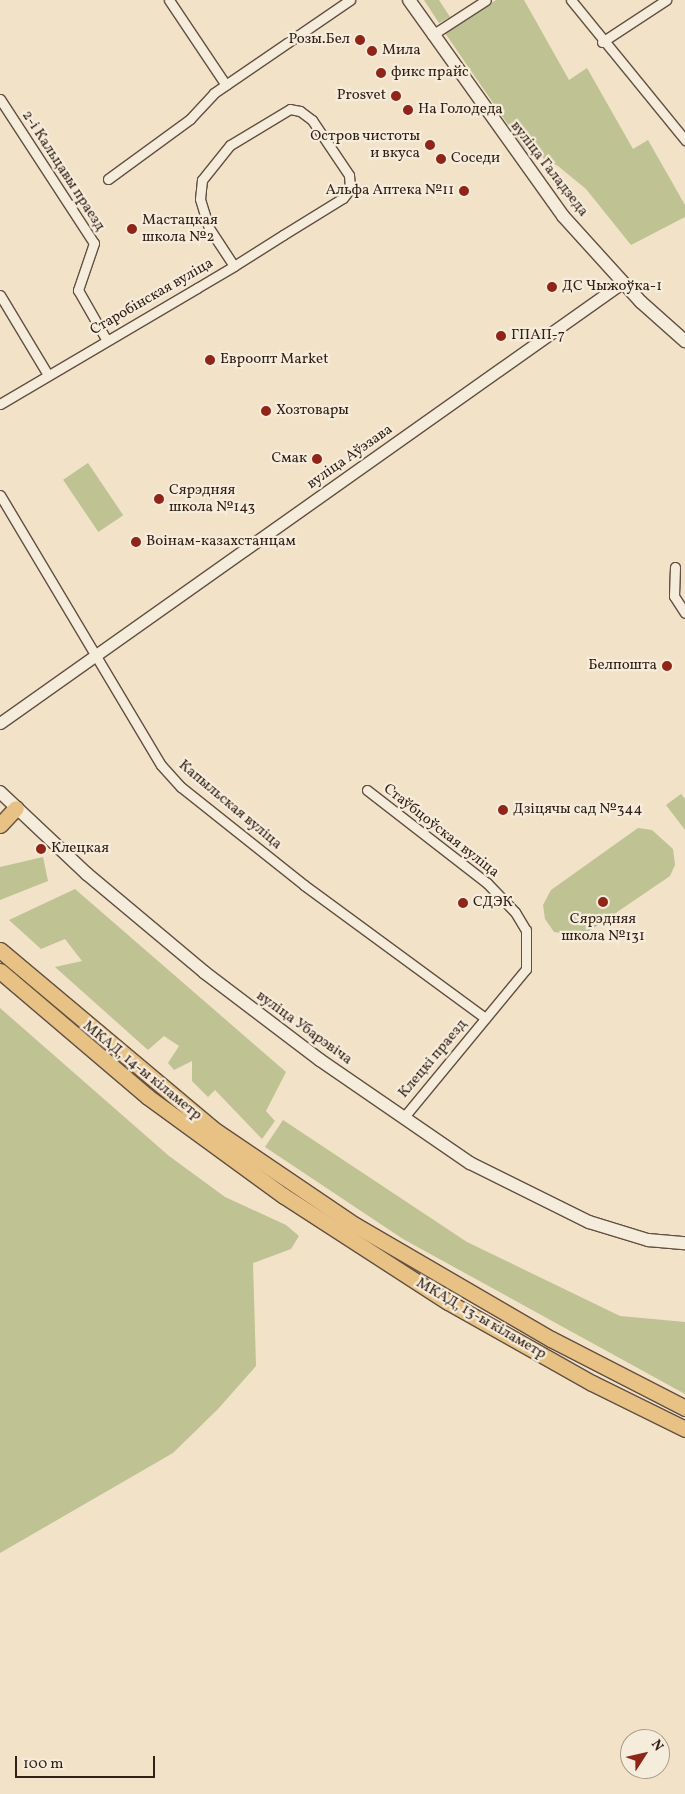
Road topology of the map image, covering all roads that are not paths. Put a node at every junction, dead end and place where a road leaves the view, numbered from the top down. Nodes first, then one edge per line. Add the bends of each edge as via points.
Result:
1 (170, 0) edge
2 (350, 0) edge
3 (409, 0) edge
4 (486, 0) edge
5 (571, 0) edge
6 (666, 0) edge
7 (432, 35) junction
8 (602, 42) junction
9 (226, 85) junction
10 (0, 99) edge
11 (685, 140) edge
12 (108, 179) dead end
13 (234, 266) junction
14 (623, 282) junction
15 (0, 295) edge
16 (683, 335) edge
17 (106, 339) junction
18 (48, 375) junction
19 (0, 404) edge
20 (0, 495) edge
21 (674, 567) dead end
22 (685, 613) edge
23 (94, 656) junction
24 (0, 723) edge
25 (367, 790) dead end
26 (0, 792) edge
27 (16, 808) junction
28 (0, 825) edge
29 (0, 950) edge
30 (0, 970) edge
31 (485, 1018) junction
32 (403, 1118) junction
33 (292, 1183) joint
34 (284, 1196) joint
35 (626, 1234) junction
36 (685, 1234) edge
37 (685, 1243) edge
38 (685, 1408) edge
39 (685, 1428) edge

1 - 9 street
2 - 9 street
3 - 7 main road, вуліца Галадзеда
4 - 7 street
5 - 8 street
6 - 8 street
7 - 14 main road, вуліца Галадзеда via 534,179
8 - 11 street
9 - 12 street via 190,119
10 - 17 street, 2-і Кальцавы праезд via 94,244 78,290
13 - 13 street, Старобінская вуліца via 209,228 200,199 205,174 230,145 290,109 300,110 312,120 349,175 350,190 343,198
13 - 17 street, Старобінская вуліца
14 - 16 main road, вуліца Галадзеда
14 - 23 street, вуліца Аўэзава
15 - 18 street
17 - 18 street, Старобінская вуліца
18 - 19 street, Старобінская вуліца
20 - 23 street, Капыльская вуліца
21 - 22 street via 674,596
23 - 24 street, вуліца Аўэзава
23 - 31 street, Капыльская вуліца via 156,757 181,786 304,885
25 - 31 street, Стаўбцоўская вуліца via 487,883 515,912 526,930 526,970
26 - 27 main road, вуліца Убарэвіча
27 - 28 highway
27 - 32 main road, вуліца Убарэвіча via 204,972
29 - 33 highway, МКАД, 14-ы кіламетр via 144,1074
30 - 34 highway, МКАД, 14-ы кіламетр via 148,1097
31 - 32 street, Клецкі праезд
32 - 35 main road, вуліца Убарэвіча via 486,1173 554,1208
33 - 38 highway, МКАД, 13-ы кіламетр via 462,1289
34 - 39 highway, МКАД, 13-ы кіламетр via 448,1302 592,1383
35 - 36 main road, вуліца Убарэвіча
35 - 37 main road, вуліца Убарэвіча

